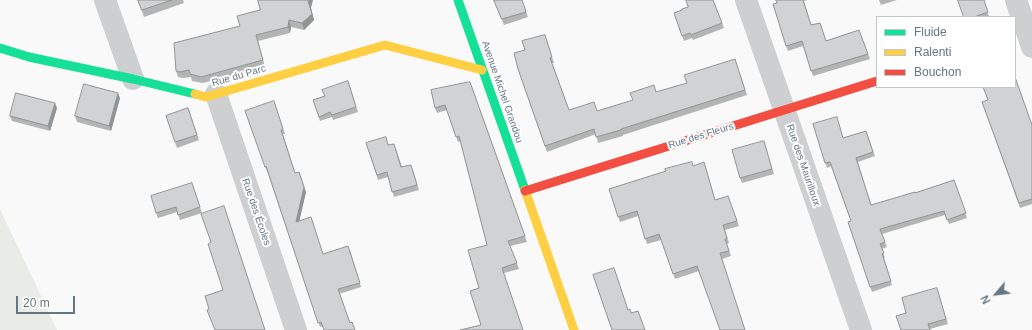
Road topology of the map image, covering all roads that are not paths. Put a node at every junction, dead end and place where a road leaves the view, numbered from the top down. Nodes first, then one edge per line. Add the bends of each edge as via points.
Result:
1 (105, 0) edge
2 (458, 0) edge
3 (746, 0) edge
4 (1016, 0) edge
5 (1027, 38) edge
6 (0, 48) edge
7 (482, 70) junction
8 (133, 79) junction
9 (876, 81) edge
10 (216, 94) junction
11 (784, 110) junction
12 (525, 191) junction
13 (296, 330) edge
14 (574, 330) edge
15 (861, 330) edge

1 - 8 street
2 - 7 street, Avenue Michel Grandou
3 - 11 street, Rue des Maurilloux
4 - 5 street
6 - 8 street, Rue du Parc via 29,57
7 - 10 street, Rue du Parc via 384,44
7 - 12 street, Avenue Michel Grandou
8 - 10 street, Rue du Parc via 206,97
9 - 11 street, Rue des Fleurs
10 - 13 street, Rue des Écoles
11 - 12 street, Rue des Fleurs
11 - 15 street, Rue des Maurilloux
12 - 14 street, Avenue Michel Grandou

